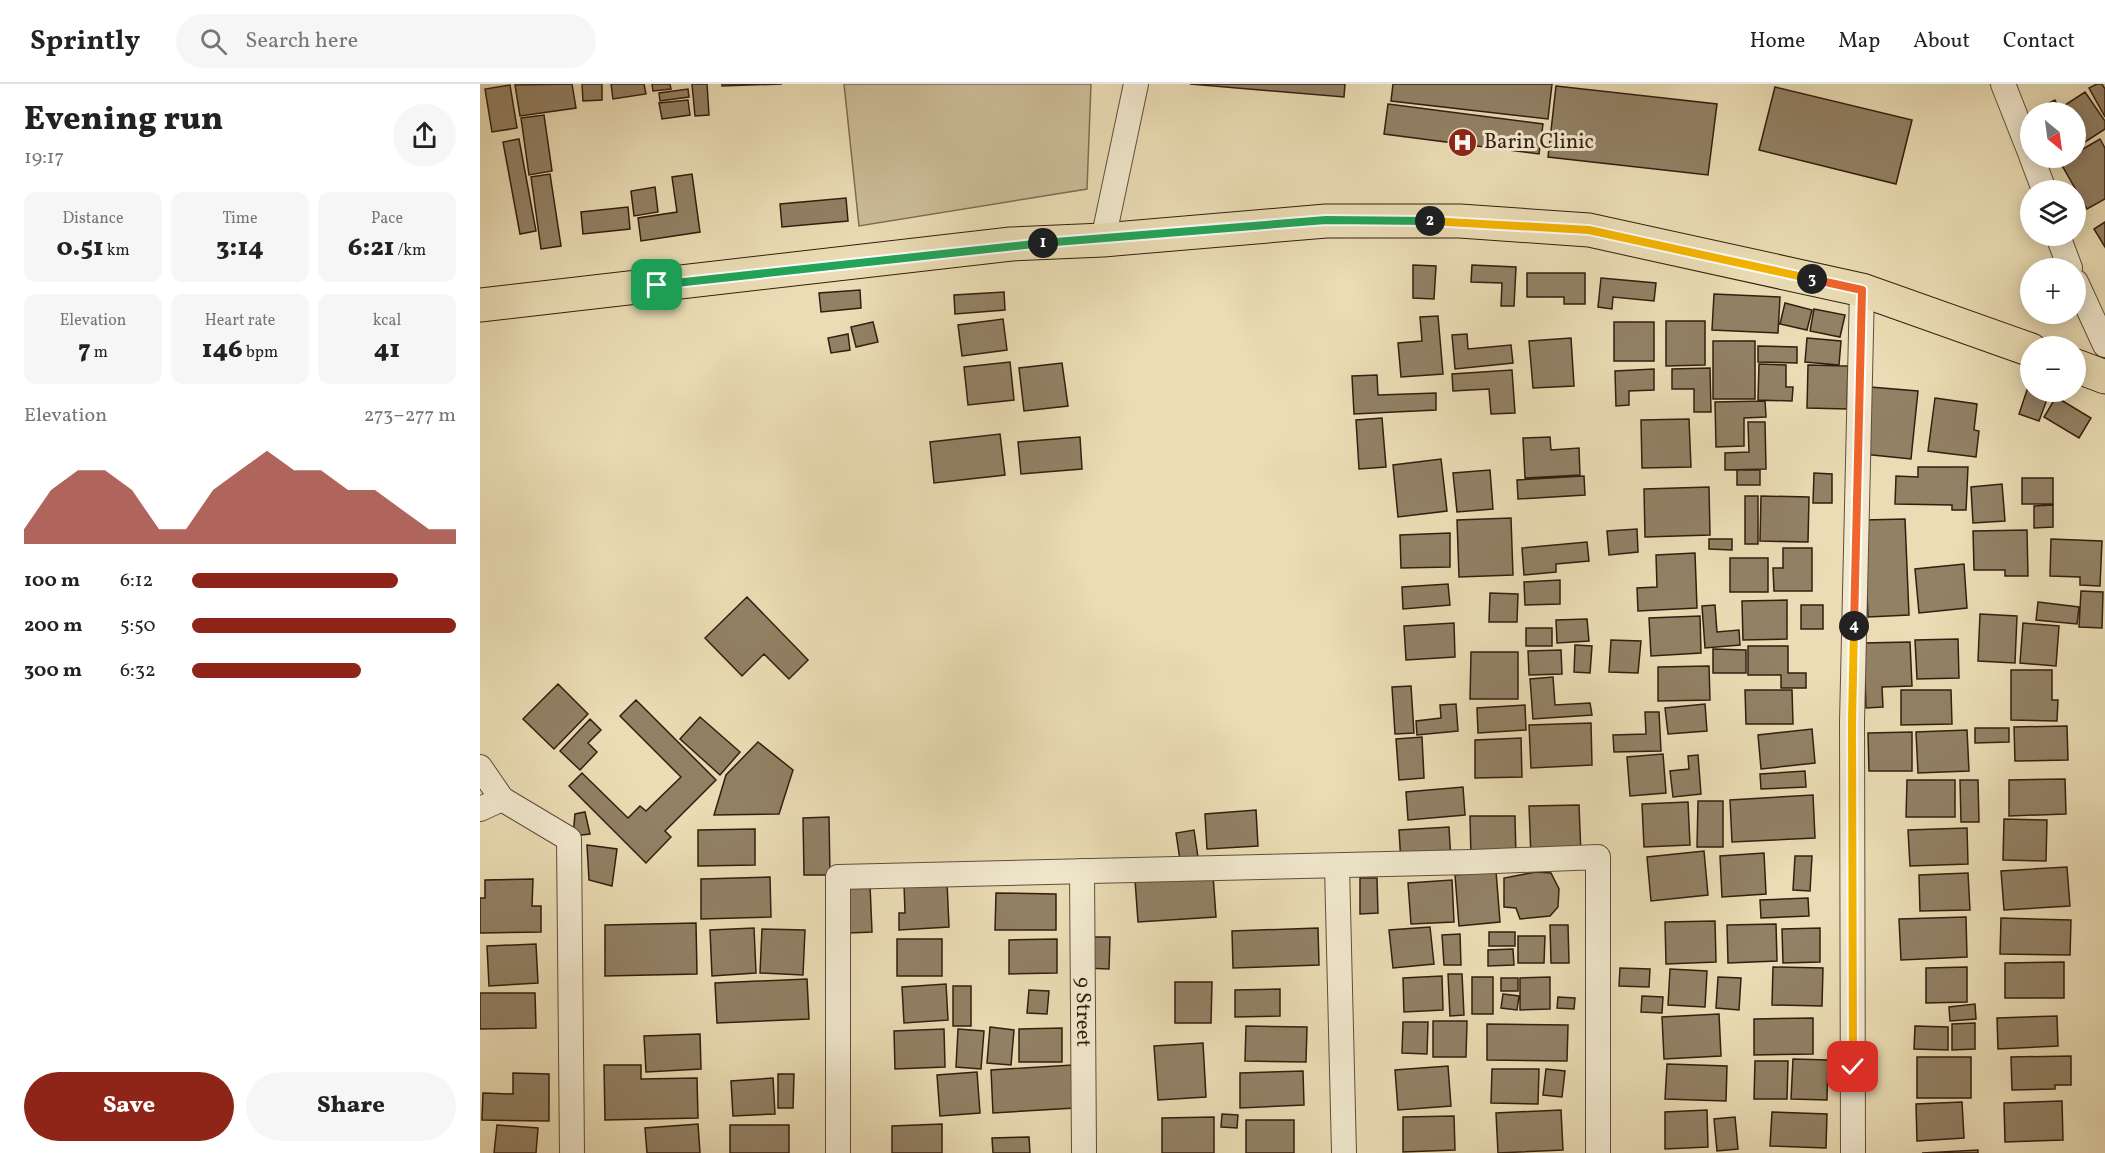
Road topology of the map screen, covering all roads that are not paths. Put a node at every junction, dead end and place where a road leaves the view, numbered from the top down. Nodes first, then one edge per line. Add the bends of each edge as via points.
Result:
1 (1136, 84) edge
2 (2003, 84) edge
3 (2020, 126) edge
4 (1103, 240) junction
5 (1862, 290) junction
6 (2086, 304) edge
7 (480, 305) edge
8 (2105, 345) edge
9 (2020, 346) edge
10 (2086, 369) edge
11 (2105, 376) edge
12 (480, 767) edge
13 (502, 799) junction
14 (480, 809) edge
15 (1337, 866) junction
16 (1082, 871) junction
17 (572, 1153) edge
18 (838, 1153) edge
19 (1084, 1153) edge
20 (1344, 1153) edge
21 (1598, 1153) edge
22 (1854, 1153) edge

1 - 4 street
2 - 3 street
4 - 5 main road via 1326,220 1460,221 1589,230
4 - 7 main road via 1011,244
5 - 9 main road
5 - 22 street via 1852,722
6 - 8 street
10 - 11 main road
12 - 13 street
13 - 14 street
13 - 17 street via 569,839
15 - 16 street
15 - 20 street
15 - 21 street via 1598,857
16 - 18 street via 838,877
16 - 19 street, 9 Street

